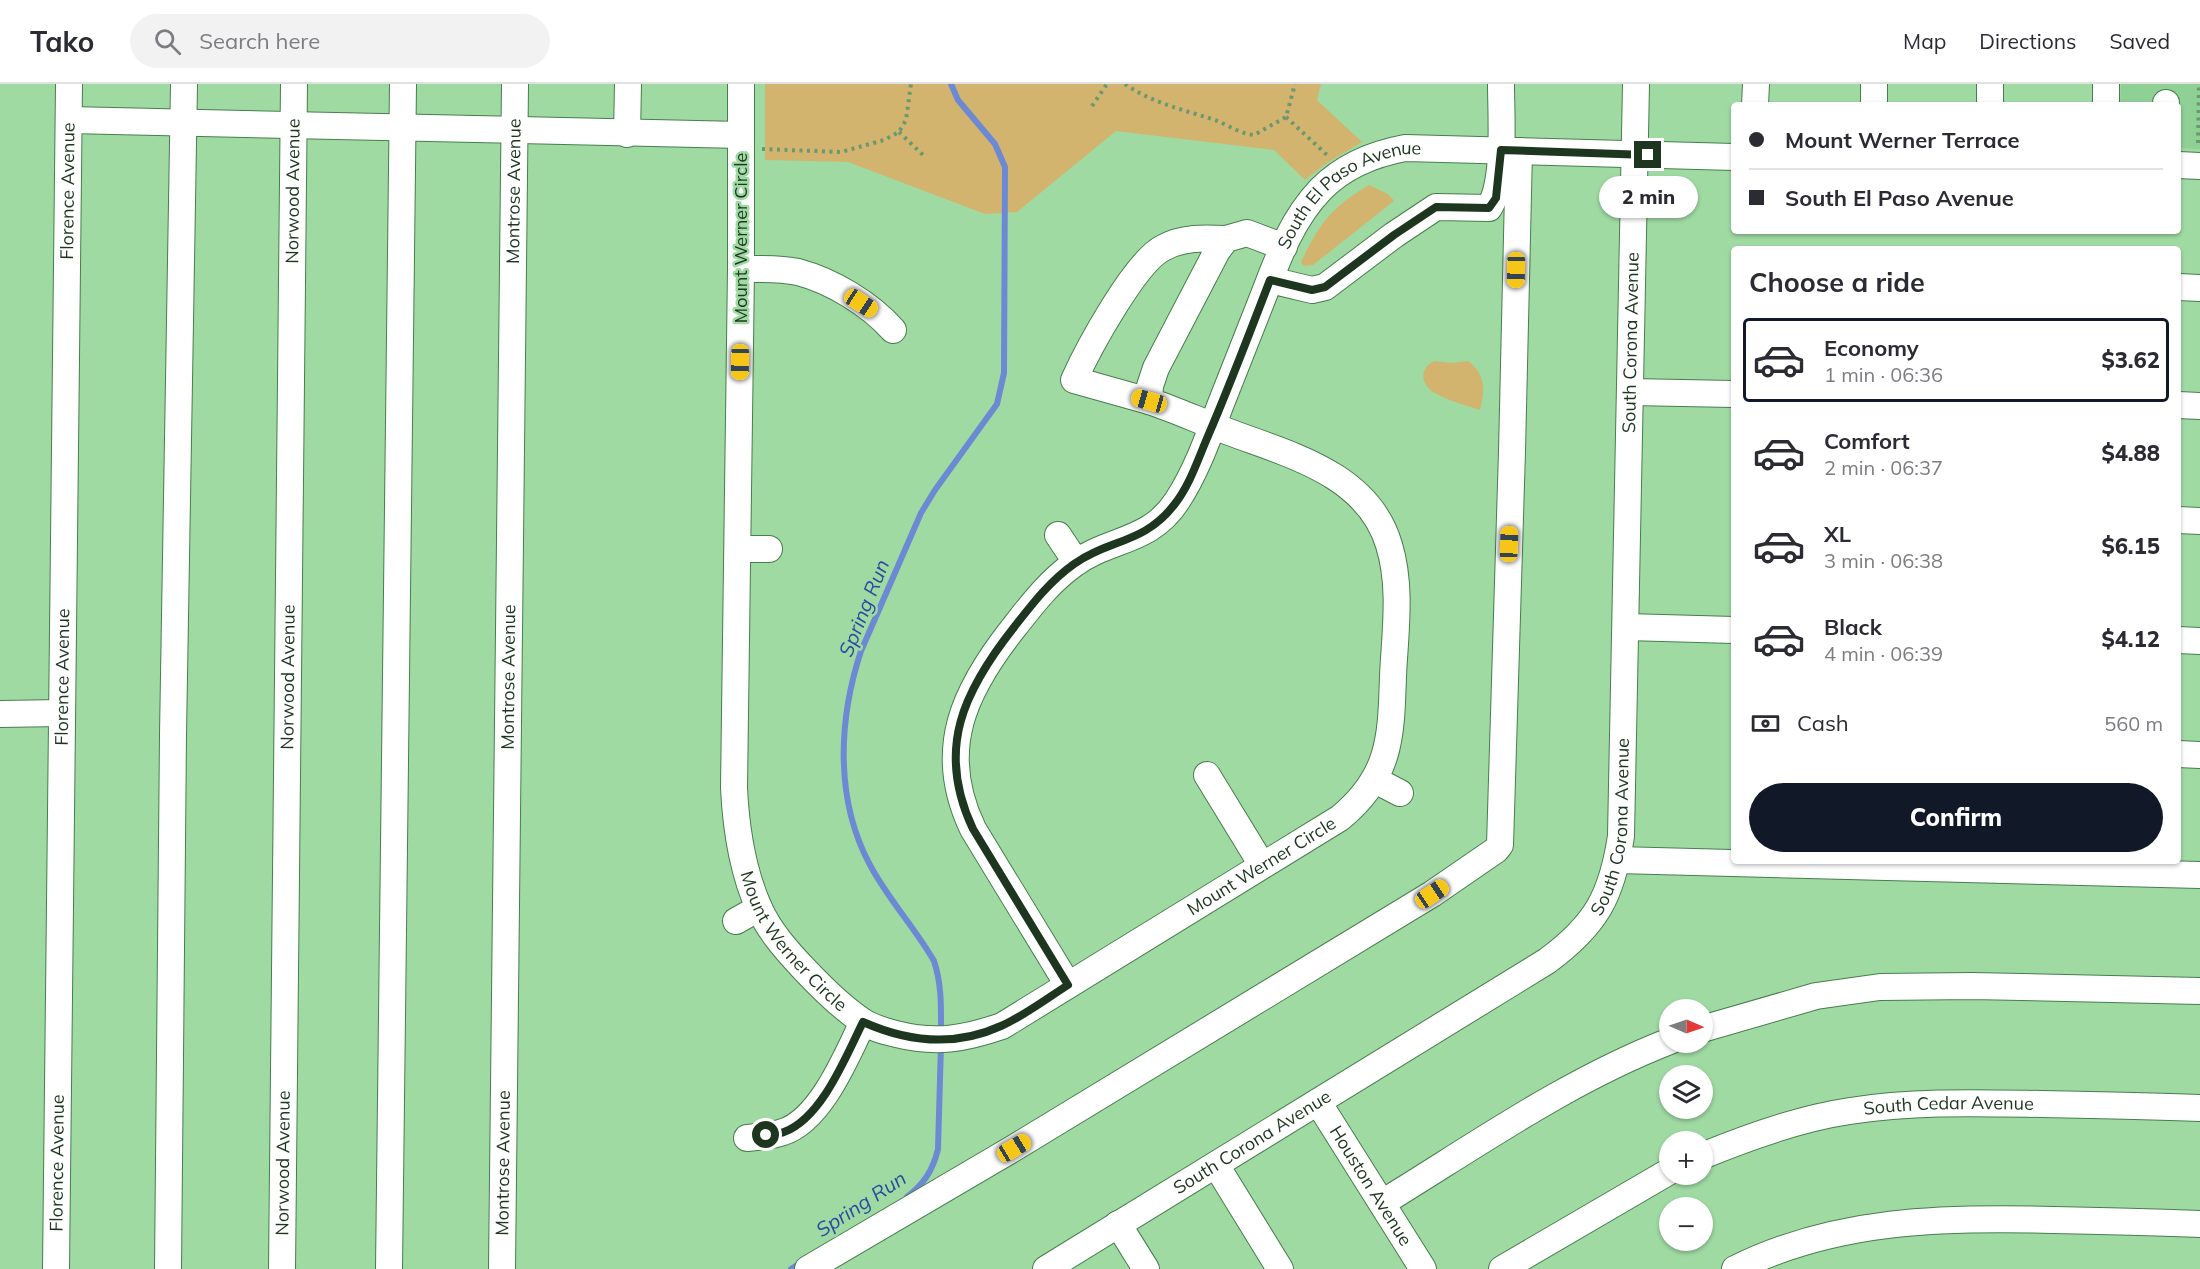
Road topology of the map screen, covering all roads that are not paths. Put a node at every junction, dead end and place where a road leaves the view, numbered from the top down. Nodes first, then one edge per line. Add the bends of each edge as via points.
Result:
1 (69, 84) edge
2 (184, 84) edge
3 (294, 84) edge
4 (403, 84) edge
5 (515, 84) edge
6 (628, 84) edge
7 (741, 84) edge
8 (1501, 84) edge
9 (1636, 84) edge
10 (1756, 84) edge
11 (1874, 84) edge
12 (1990, 84) edge
13 (2106, 84) edge
14 (1755, 102) edge
15 (1874, 102) edge
16 (1990, 102) edge
17 (2106, 102) edge
18 (69, 120) junction
19 (183, 123) junction
20 (293, 125) junction
21 (403, 128) junction
22 (515, 131) junction
23 (627, 134) junction
24 (751, 142) junction
25 (1510, 150) junction
26 (1635, 154) junction
27 (2199, 155) edge
28 (1731, 157) edge
29 (2181, 164) edge
30 (1226, 239) junction
31 (1284, 247) junction
32 (741, 269) junction
33 (1270, 280) junction
34 (2181, 287) edge
35 (2200, 288) edge
36 (893, 330) dead end
37 (1631, 392) junction
38 (1731, 394) edge
39 (1149, 401) junction
40 (2181, 405) edge
41 (2200, 406) edge
42 (1213, 426) junction
43 (2181, 520) edge
44 (2200, 521) edge
45 (1058, 535) dead end
46 (738, 549) junction
47 (769, 549) dead end
48 (1076, 562) junction
49 (1626, 627) junction
50 (1731, 630) edge
51 (2181, 640) edge
52 (2200, 641) edge
53 (62, 713) junction
54 (0, 714) edge
55 (2181, 754) edge
56 (2200, 755) edge
57 (1207, 776) dead end
58 (1375, 780) junction
59 (1400, 793) dead end
60 (1617, 860) junction
61 (1731, 863) edge
62 (1784, 864) edge
63 (1262, 865) junction
64 (2200, 874) edge
65 (759, 908) junction
66 (736, 921) dead end
67 (1068, 985) junction
68 (2200, 991) edge
69 (863, 1022) junction
70 (1713, 1026) edge
71 (1659, 1046) edge
72 (1318, 1102) junction
73 (2200, 1108) edge
74 (747, 1138) dead end
75 (1713, 1152) edge
76 (1216, 1165) junction
77 (1659, 1177) edge
78 (1382, 1203) junction
79 (1118, 1224) junction
80 (2200, 1224) edge
81 (56, 1269) edge
82 (168, 1269) edge
83 (282, 1269) edge
84 (389, 1269) edge
85 (502, 1269) edge
86 (808, 1269) edge
87 (1046, 1269) edge
88 (1146, 1269) edge
89 (1280, 1269) edge
90 (1423, 1269) edge
91 (1502, 1269) edge
92 (1735, 1269) edge

1 - 18 street, Florence Avenue
2 - 19 street
3 - 20 street, Norwood Avenue
4 - 21 street
5 - 22 street, Montrose Avenue
6 - 23 street
7 - 24 street, Mount Werner Circle
8 - 25 street
9 - 26 street, South Corona Avenue
10 - 14 street
11 - 15 street
12 - 16 street
13 - 17 street
18 - 19 street
18 - 53 street, Florence Avenue
19 - 20 street
19 - 82 street
20 - 21 street
20 - 83 street, Norwood Avenue
21 - 22 street
21 - 84 street
22 - 23 street
22 - 85 street, Montrose Avenue
23 - 24 street
24 - 32 street, Mount Werner Circle
25 - 26 street, South El Paso Avenue
25 - 31 street, South El Paso Avenue via 1405,148 1361,160 1341,172 1309,202
25 - 33 street via 1496,198 1489,208 1436,207 1325,287 1312,290
25 - 86 street via 1512,463 1500,845 1432,894
26 - 28 street, South El Paso Avenue
26 - 37 street, South Corona Avenue
27 - 29 street
30 - 31 street via 1247,233
30 - 39 street via 1156,369
30 - 39 street, Mount Werner Circle via 1179,241 1160,249 1140,268 1074,380
31 - 33 street, South El Paso Avenue
32 - 36 street via 796,272 818,278 880,316
32 - 46 street, Mount Werner Circle
33 - 42 street, South El Paso Avenue
34 - 35 street
37 - 38 street
37 - 49 street, South Corona Avenue
39 - 42 street, Mount Werner Circle
40 - 41 street
42 - 48 street, South El Paso Avenue via 1188,484 1162,519 1142,534
42 - 58 street, Mount Werner Circle via 1314,464 1382,508 1396,583 1392,725
43 - 44 street
45 - 48 street
46 - 47 street
46 - 65 street, Mount Werner Circle via 735,808 740,849
48 - 67 street, South El Paso Avenue via 1046,587 984,666 961,719 955,764 957,787 973,829
49 - 50 street
49 - 60 street, South Corona Avenue via 1621,836
51 - 52 street
53 - 54 street
53 - 81 street, Florence Avenue
55 - 56 street
57 - 63 street
58 - 59 street
58 - 63 street, Mount Werner Circle via 1340,818
60 - 61 street
60 - 72 street, South Corona Avenue via 1610,885 1585,929 1547,962
62 - 64 street
63 - 67 street, Mount Werner Circle
65 - 66 street
65 - 69 street, Mount Werner Circle via 773,934 823,990
67 - 69 street, Mount Werner Circle via 1002,1026 953,1040 927,1040 883,1031
68 - 70 street via 1880,987 1816,996
69 - 74 street via 816,1107 784,1132
71 - 78 street via 1535,1108
72 - 76 street, South Corona Avenue
72 - 78 street, Houston Avenue
73 - 75 street, South Cedar Avenue via 1954,1102 1893,1106 1848,1111
76 - 79 street, South Corona Avenue
76 - 89 street
77 - 91 street
78 - 90 street, Houston Avenue
79 - 87 street, South Corona Avenue
79 - 88 street
80 - 92 street via 1928,1220 1816,1237

